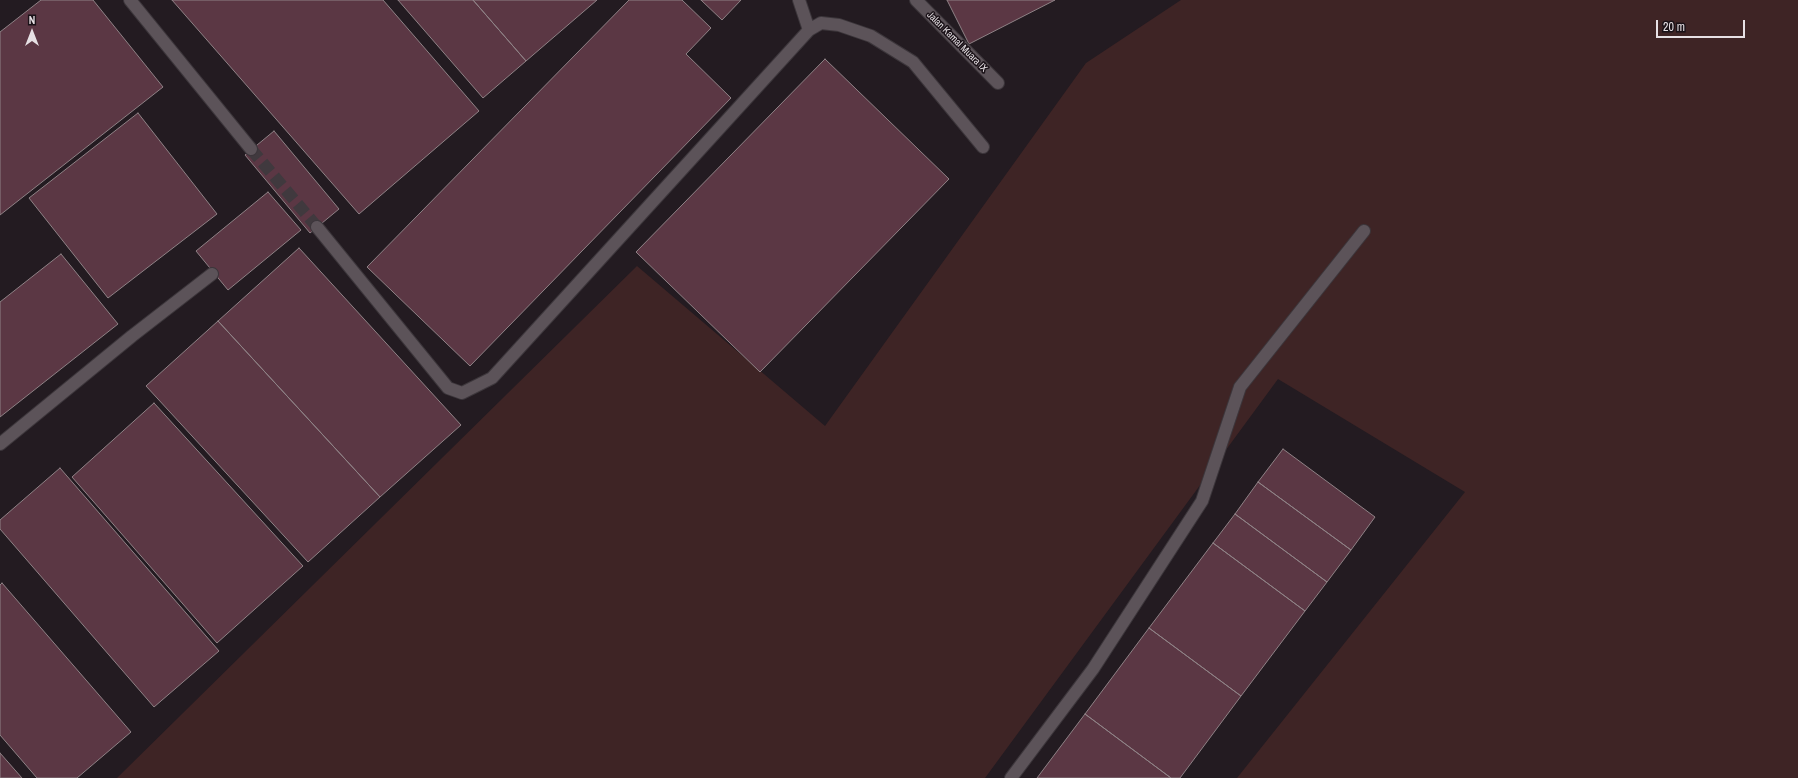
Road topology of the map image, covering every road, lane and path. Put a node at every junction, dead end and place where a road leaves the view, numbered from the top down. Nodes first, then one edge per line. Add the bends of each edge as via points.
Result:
1 (130, 0) edge
2 (799, 0) edge
3 (916, 0) edge
4 (810, 30) junction
5 (998, 83) dead end
6 (983, 147) dead end
7 (251, 149) tunnel mouth
8 (317, 227) tunnel mouth
9 (1364, 231) dead end
10 (212, 274) dead end
11 (0, 444) edge
12 (1011, 778) edge

1 - 7 lane
2 - 4 lane
3 - 5 lane, Jalan Kamal Muara IX
4 - 6 lane via 821,23 840,25 871,36 913,62
4 - 8 lane via 492,378 462,393 448,388
9 - 12 lane via 1240,387 1202,501 1093,669
10 - 11 lane

